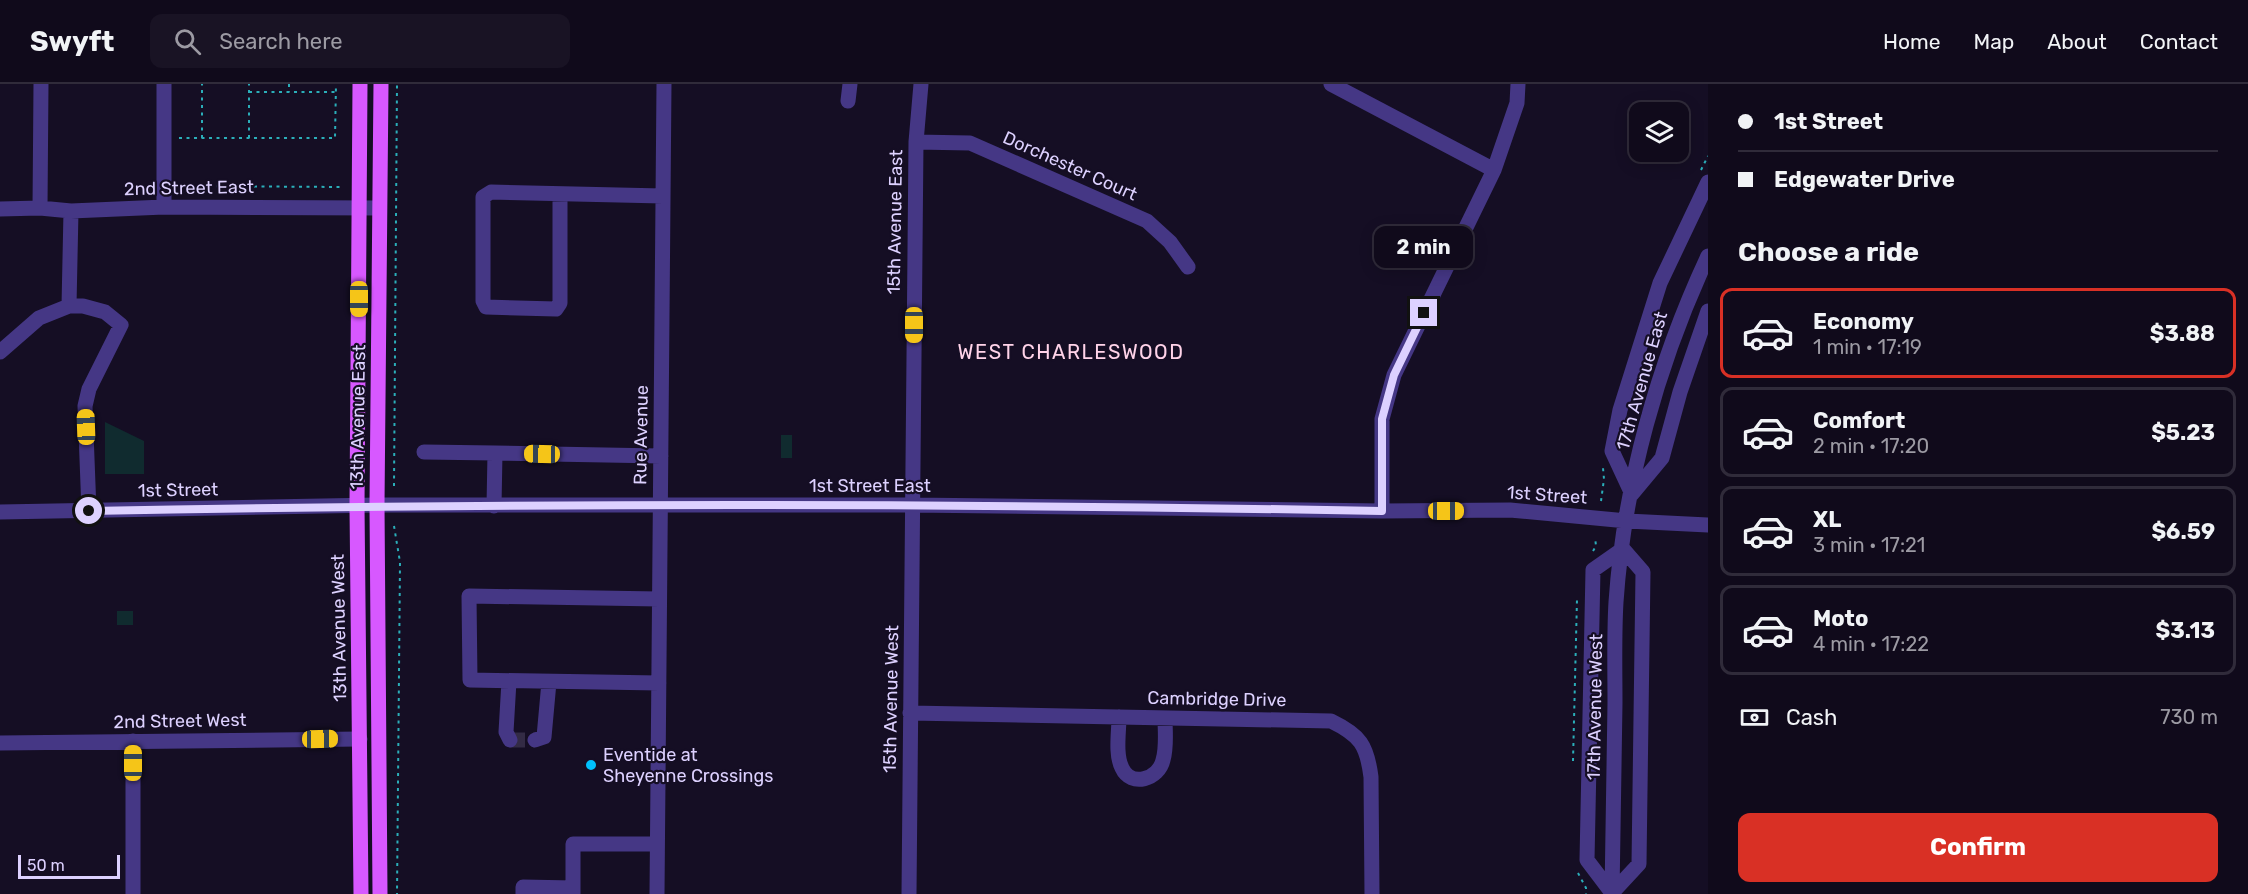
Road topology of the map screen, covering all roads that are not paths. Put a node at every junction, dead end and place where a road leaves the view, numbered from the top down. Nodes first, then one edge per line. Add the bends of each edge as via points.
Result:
1 (41, 84) edge
2 (164, 84) edge
3 (360, 84) edge
4 (381, 84) edge
5 (664, 84) edge
6 (850, 84) edge
7 (921, 84) edge
8 (1331, 84) edge
9 (1518, 84) edge
10 (848, 101) dead end
11 (916, 142) junction
12 (1494, 170) junction
13 (1708, 182) edge
14 (560, 194) junction
15 (663, 196) junction
16 (40, 207) junction
17 (164, 207) junction
18 (359, 208) junction
19 (380, 208) junction
20 (0, 209) edge
21 (71, 211) junction
22 (1708, 256) edge
23 (1188, 267) dead end
24 (69, 306) junction
25 (1708, 311) edge
26 (0, 352) edge
27 (424, 452) dead end
28 (495, 453) junction
29 (661, 456) junction
30 (1632, 494) junction
31 (377, 505) junction
32 (912, 505) junction
33 (357, 506) junction
34 (494, 506) junction
35 (660, 506) junction
36 (89, 511) junction
37 (1382, 511) junction
38 (0, 512) edge
39 (1627, 521) junction
40 (1708, 525) edge
41 (1623, 549) junction
42 (659, 599) junction
43 (509, 681) junction
44 (549, 681) junction
45 (658, 683) junction
46 (910, 713) junction
47 (1119, 717) junction
48 (1166, 718) junction
49 (360, 739) junction
50 (510, 740) dead end
51 (535, 740) dead end
52 (133, 741) junction
53 (0, 742) edge
54 (657, 844) junction
55 (573, 891) edge
56 (1612, 893) edge
57 (133, 894) edge
58 (361, 894) edge
59 (380, 894) edge
60 (523, 894) edge
61 (657, 894) edge
62 (909, 894) edge
63 (1372, 894) edge

1 - 16 street
2 - 17 street
3 - 18 main road, 13th Avenue East
4 - 19 main road, 13th Avenue East
5 - 15 street, Rue Avenue
6 - 10 street
7 - 11 street, 15th Avenue East
8 - 12 street
9 - 12 street via 1517,103
11 - 23 street, Dorchester Court via 970,143 1147,221 1170,242
11 - 32 street, 15th Avenue East
12 - 37 street via 1394,375 1382,419
13 - 30 street via 1660,283 1620,410 1612,451
14 - 14 street via 491,192 483,197 486,307 556,309 560,303
14 - 15 street
15 - 29 street, Rue Avenue
16 - 20 street, 2nd Street East
16 - 21 street, 2nd Street East
17 - 18 street, 2nd Street East
17 - 21 street, 2nd Street East
18 - 19 street, 2nd Street East
18 - 33 main road, 13th Avenue East
19 - 31 main road, 13th Avenue East
21 - 24 street
22 - 30 street, 17th Avenue East via 1684,308 1661,374
24 - 26 street via 39,318
24 - 36 street via 105,312 121,325 89,389 85,406
25 - 30 street via 1662,458
27 - 28 street
28 - 29 street
28 - 34 street
29 - 35 street, Rue Avenue
30 - 39 street, 17th Avenue East
31 - 33 street, 1st Street East
31 - 34 street, 1st Street East
31 - 59 main road, 13th Avenue East
32 - 35 street, 1st Street East
32 - 37 street, 1st Street East
32 - 46 street, 15th Avenue West
33 - 36 street, 1st Street
33 - 49 main road, 13th Avenue West
34 - 35 street, 1st Street East
35 - 42 street, Rue Avenue
36 - 38 street, 1st Street
37 - 39 street, 1st Street via 1510,510
39 - 40 street, 1st Street
39 - 41 street, 17th Avenue West
41 - 56 street, 17th Avenue West via 1616,602
41 - 56 street via 1643,572 1640,864
41 - 56 street via 1593,570 1587,860
42 - 43 street via 470,596 470,680
42 - 45 street, Rue Avenue
43 - 44 street
43 - 50 street via 506,732
44 - 45 street
44 - 51 street via 544,737
45 - 54 street, Rue Avenue
46 - 47 street, Cambridge Drive
46 - 62 street, 15th Avenue West
47 - 48 street, Cambridge Drive
47 - 48 street via 1120,766 1136,780 1149,779 1164,760
48 - 63 street, Cambridge Drive via 1331,721 1352,730 1369,758
49 - 52 street, 2nd Street West
49 - 58 main road, 13th Avenue West
52 - 53 street, 2nd Street West
52 - 57 street
54 - 55 street via 573,844
54 - 61 street, Rue Avenue
55 - 60 street via 523,887

